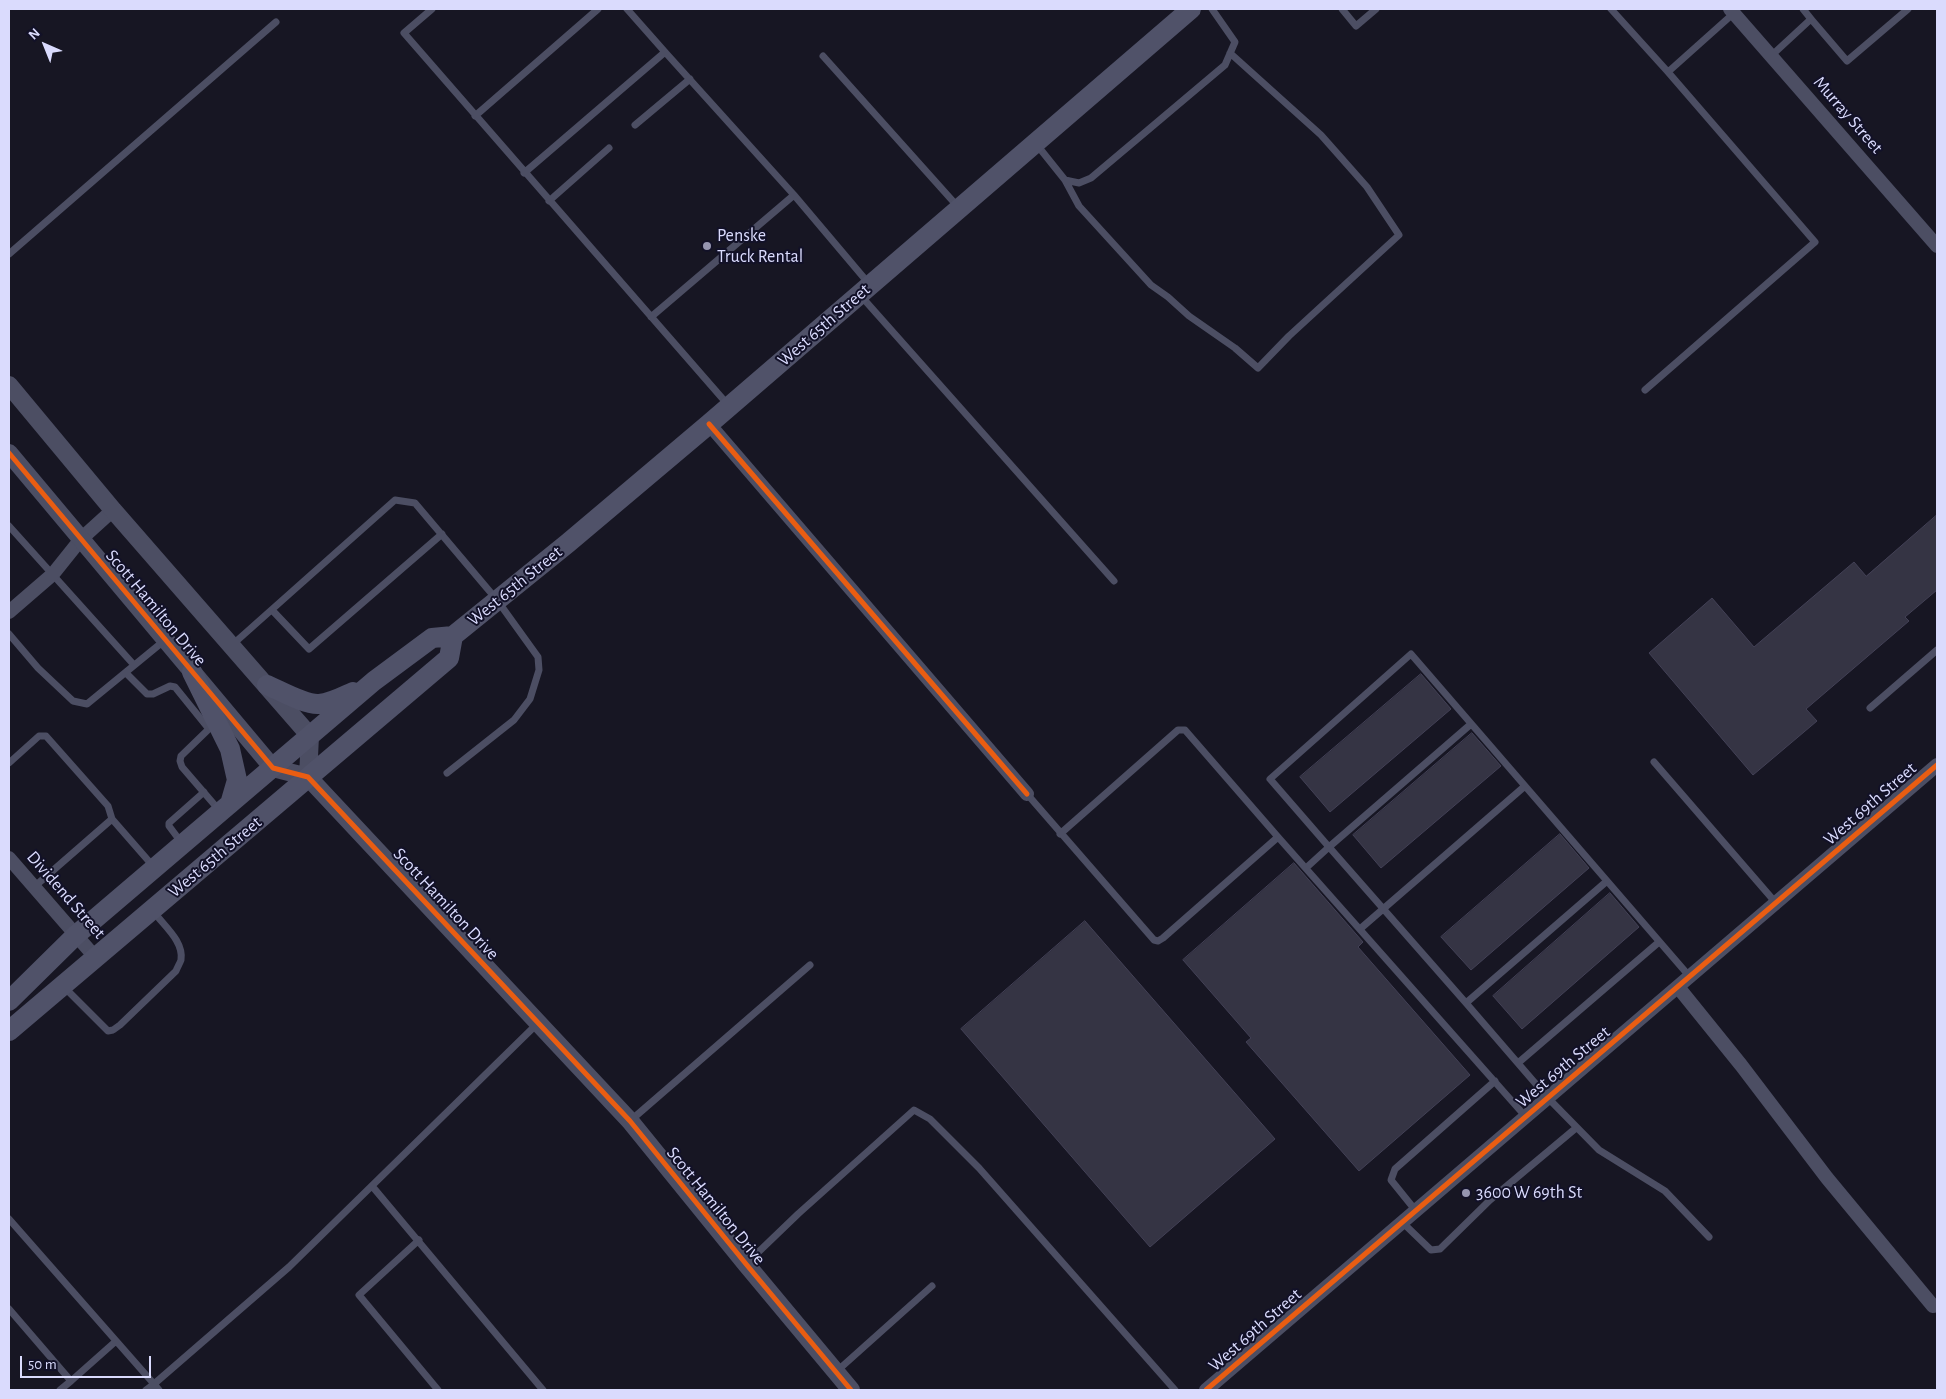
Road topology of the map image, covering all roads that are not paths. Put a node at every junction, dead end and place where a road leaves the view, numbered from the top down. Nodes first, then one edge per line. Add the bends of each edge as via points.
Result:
1 (432, 9) edge
2 (598, 9) edge
3 (627, 9) edge
4 (1191, 9) edge
5 (1212, 9) edge
6 (1342, 9) edge
7 (1376, 9) edge
8 (1611, 9) edge
9 (1803, 9) edge
10 (1908, 9) edge
11 (1732, 11) edge
12 (1811, 18) junction
13 (276, 22) dead end
14 (665, 52) junction
15 (1230, 53) junction
16 (823, 56) dead end
17 (1771, 56) junction
18 (1668, 72) junction
19 (690, 79) junction
20 (475, 116) junction
21 (635, 125) dead end
22 (1035, 143) junction
23 (609, 148) dead end
24 (524, 173) junction
25 (1066, 180) junction
26 (794, 195) junction
27 (549, 201) junction
28 (960, 208) junction
29 (1937, 246) edge
30 (9, 254) edge
31 (865, 289) junction
32 (651, 317) junction
33 (9, 385) edge
34 (1644, 390) dead end
35 (729, 406) junction
36 (709, 424) junction
37 (9, 453) edge
38 (113, 510) junction
39 (9, 526) edge
40 (442, 534) junction
41 (81, 540) junction
42 (53, 574) junction
43 (1114, 581) dead end
44 (497, 600) junction
45 (272, 610) junction
46 (9, 612) edge
47 (9, 634) edge
48 (453, 636) junction
49 (165, 640) junction
50 (232, 645) junction
51 (1937, 650) edge
52 (134, 665) junction
53 (126, 672) junction
54 (192, 672) joint
55 (374, 681) junction
56 (267, 685) junction
57 (1870, 708) dead end
58 (218, 721) junction
59 (1471, 724) junction
60 (310, 736) junction
61 (1654, 762) dead end
62 (9, 763) edge
63 (1937, 765) edge
64 (273, 768) junction
65 (447, 773) dead end
66 (308, 777) junction
67 (1525, 786) junction
68 (204, 792) junction
69 (1027, 794) joint
70 (225, 808) junction
71 (112, 819) junction
72 (1060, 834) junction
73 (1278, 837) junction
74 (183, 844) junction
75 (1328, 847) junction
76 (9, 858) edge
77 (155, 868) junction
78 (1306, 868) junction
79 (1607, 881) junction
80 (34, 887) junction
81 (1776, 903) junction
82 (152, 909) junction
83 (1383, 909) junction
84 (1360, 929) junction
85 (76, 936) junction
86 (1659, 942) junction
87 (95, 957) junction
88 (810, 965) dead end
89 (1690, 977) junction
90 (62, 985) junction
91 (1678, 987) junction
92 (9, 1000) edge
93 (1466, 1002) junction
94 (538, 1023) junction
95 (9, 1031) edge
96 (1518, 1063) junction
97 (1495, 1081) junction
98 (1548, 1098) junction
99 (1526, 1116) junction
100 (630, 1121) junction
101 (1576, 1128) junction
102 (372, 1186) junction
103 (1416, 1211) junction
104 (9, 1219) edge
105 (1402, 1222) junction
106 (1709, 1238) dead end
107 (419, 1240) junction
108 (746, 1264) junction
109 (932, 1286) dead end
110 (9, 1309) edge
111 (1935, 1309) edge
112 (116, 1341) junction
113 (837, 1371) junction
114 (71, 1380) junction
115 (154, 1384) junction
116 (60, 1390) edge
117 (146, 1390) edge
118 (159, 1390) edge
119 (438, 1390) edge
120 (543, 1390) edge
121 (851, 1390) edge
122 (1174, 1390) edge
123 (1206, 1390) edge

1 - 20 lane via 404,33
2 - 20 lane
3 - 14 lane
4 - 22 main road, West 65th Street
5 - 15 lane via 1235,42
6 - 7 lane via 1356,26
8 - 18 lane
9 - 12 lane
10 - 12 lane via 1848,61
11 - 17 street, Murray Street
11 - 18 lane
12 - 17 lane
13 - 30 lane
14 - 19 lane
14 - 24 lane
15 - 25 lane via 1225,66 1092,178 1079,183
15 - 25 lane via 1321,135 1367,187 1399,235 1258,368 1151,285 1079,206
16 - 28 lane
17 - 29 street, Murray Street
18 - 34 lane via 1815,242
19 - 21 lane
19 - 26 lane
20 - 24 lane
22 - 25 lane
22 - 28 main road, West 65th Street
23 - 27 lane
24 - 27 lane
26 - 31 lane
26 - 32 lane
27 - 32 lane
28 - 31 main road, West 65th Street
31 - 35 main road, West 65th Street
31 - 43 lane
32 - 35 lane
33 - 38 street, Scott Hamilton Drive
35 - 36 main road, West 65th Street
36 - 44 main road, West 65th Street
36 - 69 street
37 - 41 street, Scott Hamilton Drive
38 - 41 street
38 - 50 street, Scott Hamilton Drive
39 - 42 lane via 34,557
40 - 44 lane
40 - 45 lane via 415,503 395,500
40 - 45 lane via 309,649
41 - 42 street
41 - 49 street, Scott Hamilton Drive
42 - 46 street
42 - 52 lane
44 - 48 main road, West 65th Street
44 - 65 lane via 538,657 536,682 530,699 514,720
45 - 50 lane
47 - 53 lane via 38,668 73,701 87,704
48 - 55 main road, West 65th Street via 432,638
48 - 66 main road, West 65th Street via 449,658
49 - 52 lane
49 - 54 street, Scott Hamilton Drive
50 - 56 street, Scott Hamilton Drive
51 - 57 lane
52 - 53 lane
53 - 58 lane via 147,694 175,687
54 - 58 main road
55 - 56 main road via 338,699 318,704
55 - 60 main road, West 65th Street
56 - 60 street, Scott Hamilton Drive
58 - 64 street
58 - 68 lane via 181,756 180,761
58 - 70 main road via 230,749 237,780
59 - 67 lane
59 - 75 lane
59 - 75 lane via 1410,654 1270,778
60 - 64 main road, West 65th Street
60 - 66 street
61 - 81 lane
62 - 71 lane via 39,736 46,736 108,806
63 - 81 street, West 69th Street
64 - 66 street
64 - 70 main road, West 65th Street
66 - 82 main road, West 65th Street
66 - 94 street, Scott Hamilton Drive
67 - 79 lane
67 - 83 lane
68 - 70 lane
68 - 74 lane via 169,823
69 - 72 lane
70 - 74 main road, West 65th Street
71 - 77 lane
71 - 80 lane
72 - 73 lane via 1158,941
72 - 73 lane via 1182,729
73 - 78 lane
74 - 77 main road, West 65th Street
75 - 78 lane
75 - 83 lane
76 - 80 street, Dividend Street
77 - 85 main road, West 65th Street
78 - 84 lane
79 - 86 lane
79 - 93 lane
80 - 85 street, Dividend Street
81 - 89 street, West 69th Street
82 - 87 main road, West 65th Street
82 - 90 lane via 172,933 181,960 176,971 120,1026 108,1031
83 - 84 lane
83 - 93 lane
84 - 97 lane
85 - 87 street, Dividend Street
85 - 92 main road, West 65th Street
86 - 89 lane
86 - 96 lane
87 - 90 main road, West 65th Street
88 - 100 lane
89 - 91 street, West 69th Street
90 - 95 main road, West 65th Street
91 - 98 street, West 69th Street
91 - 111 street via 1827,1178
93 - 96 lane
94 - 100 street, Scott Hamilton Drive
94 - 102 lane
96 - 98 lane
97 - 99 lane
97 - 103 lane via 1395,1169 1392,1180
98 - 99 street, West 69th Street
98 - 101 lane
99 - 103 street, West 69th Street
100 - 108 street, Scott Hamilton Drive
101 - 105 lane via 1490,1200 1440,1249 1431,1250
101 - 106 lane via 1599,1150 1665,1191
102 - 107 lane
102 - 115 lane via 289,1267
103 - 105 street, West 69th Street
104 - 112 lane
105 - 123 street, West 69th Street
107 - 119 lane via 359,1295
107 - 120 lane
108 - 113 street, Scott Hamilton Drive
108 - 122 lane via 914,1110 930,1119 979,1168
109 - 113 lane
110 - 114 lane
112 - 114 lane
112 - 115 lane
113 - 121 street, Scott Hamilton Drive
114 - 116 lane
115 - 117 lane
115 - 118 lane

